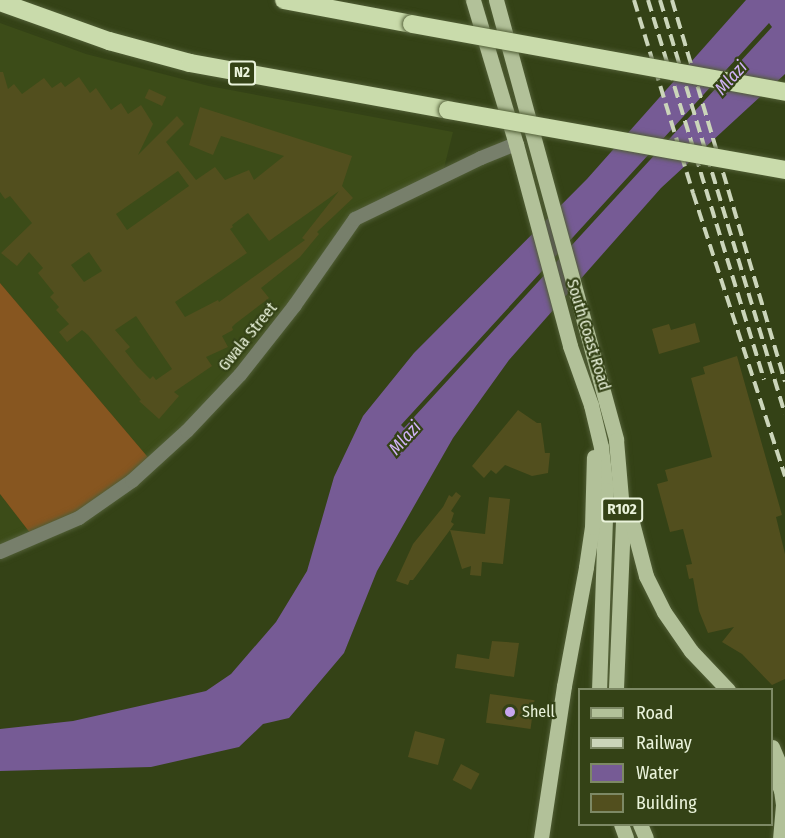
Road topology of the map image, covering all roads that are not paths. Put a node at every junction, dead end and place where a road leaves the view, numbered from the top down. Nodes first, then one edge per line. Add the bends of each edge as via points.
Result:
1 (284, 0) edge
2 (473, 0) edge
3 (496, 0) edge
4 (0, 2) edge
5 (785, 92) edge
6 (516, 144) junction
7 (785, 170) edge
8 (577, 369) junction
9 (616, 440) junction
10 (0, 552) edge
11 (599, 688) edge
12 (616, 688) edge
13 (726, 688) edge
14 (773, 751) edge
15 (773, 773) edge
16 (785, 777) edge
17 (541, 838) edge
18 (780, 838) edge

1 - 5 highway, bridge
2 - 6 main road, South Coast Road / R102
3 - 9 main road, South Coast Road / R102
4 - 7 highway, N2, bridge via 110,41 190,63
6 - 8 main road, South Coast Road / R102
6 - 10 street, Gwala Street via 355,219 240,375 187,431 132,481 80,518
8 - 11 main road, South Coast Road / R102 via 591,405 606,490
8 - 17 main road via 594,454 592,526
9 - 12 main road, South Coast Road / R102 via 623,521
9 - 13 main road via 635,542 646,576 664,612 691,651
14 - 16 main road
15 - 18 main road via 783,805

